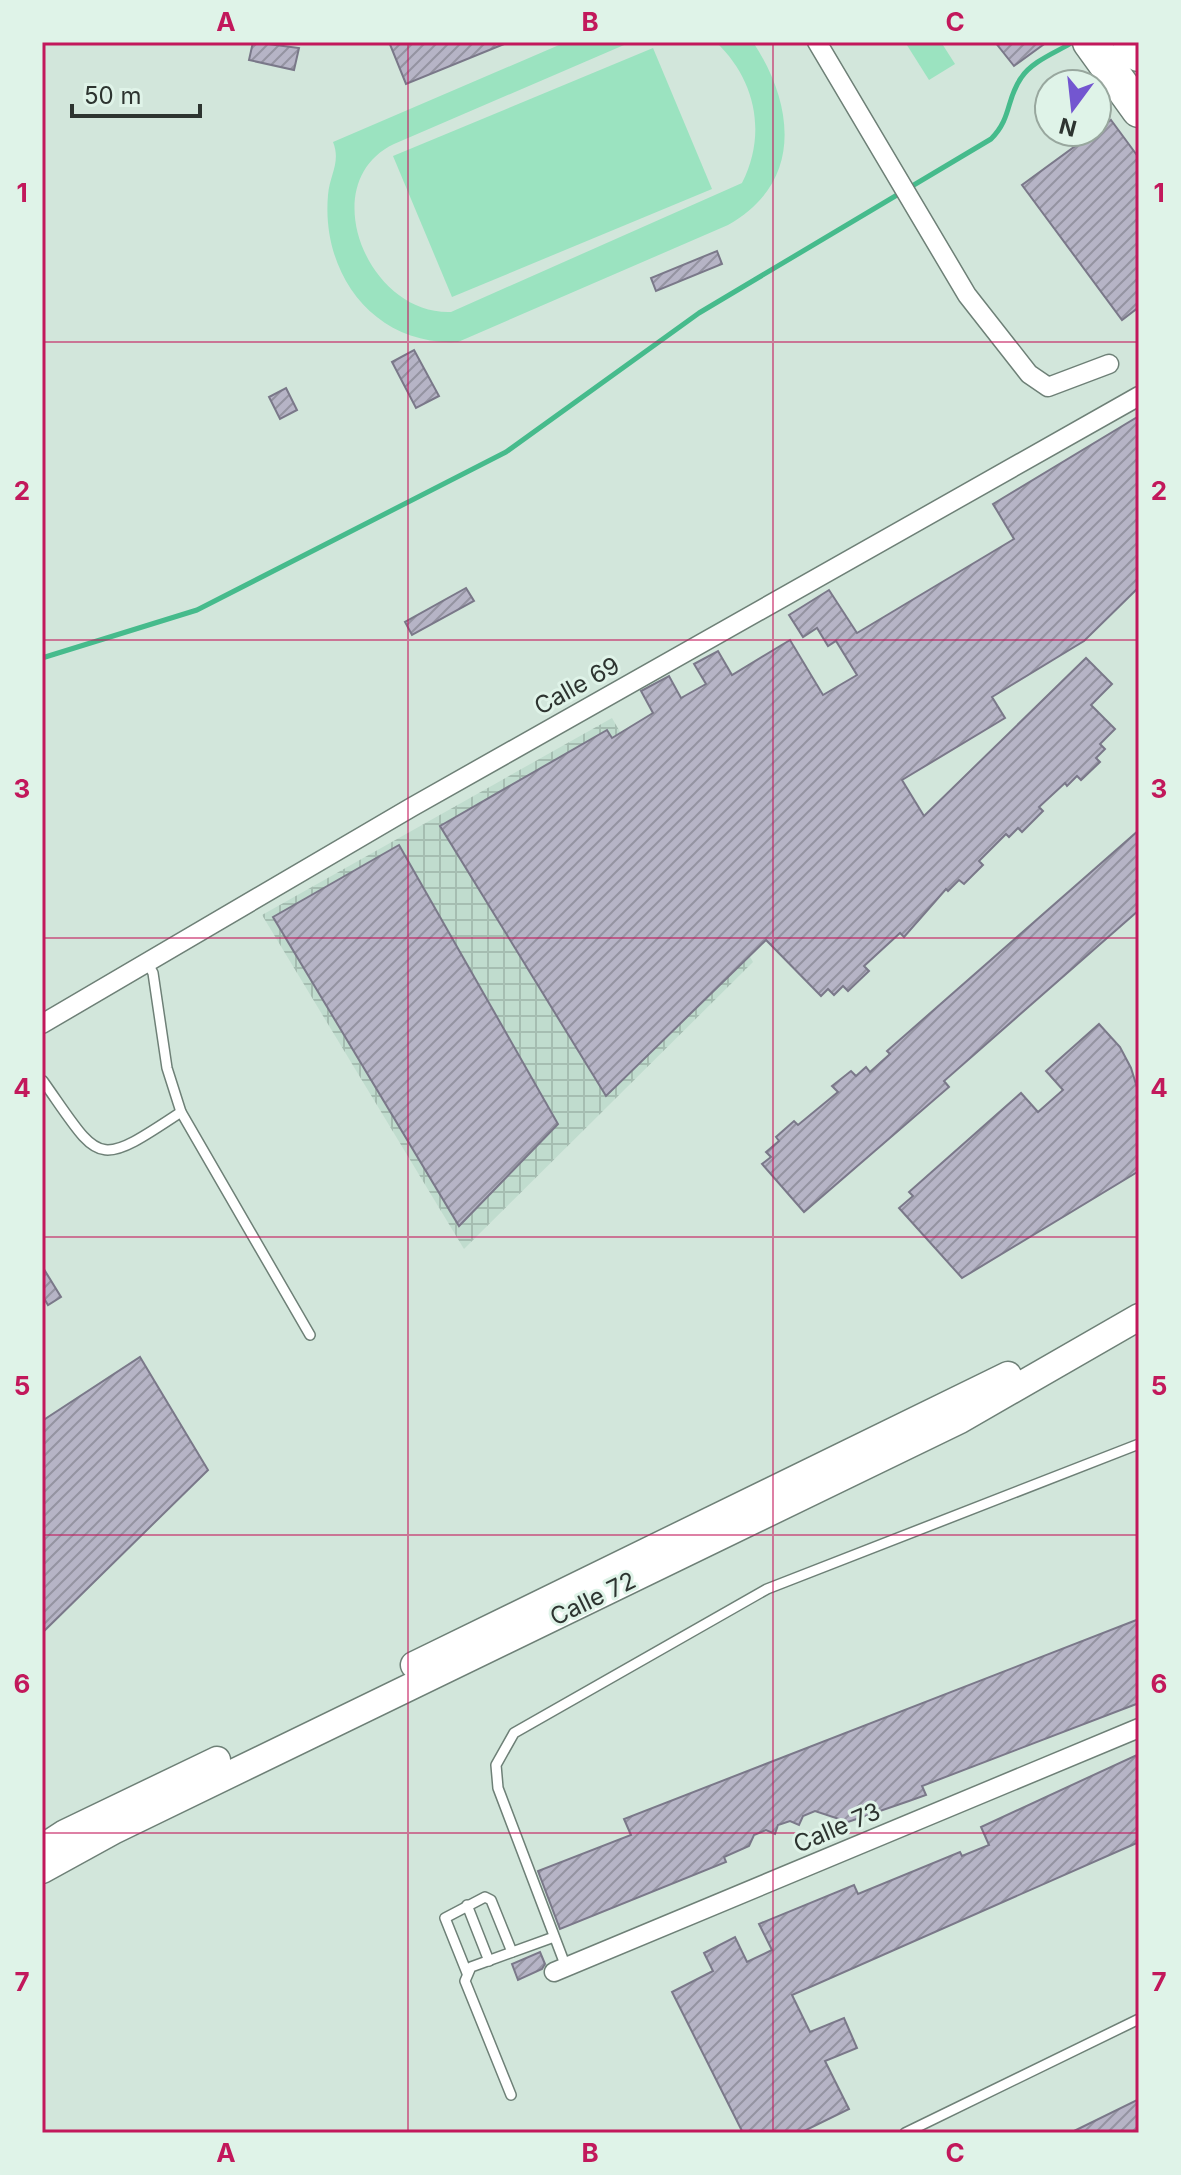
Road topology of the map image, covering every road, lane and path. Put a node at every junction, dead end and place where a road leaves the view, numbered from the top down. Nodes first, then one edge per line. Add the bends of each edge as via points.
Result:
1 (817, 42) edge
2 (1130, 42) edge
3 (1096, 44) edge
4 (1139, 54) edge
5 (1139, 110) edge
6 (1109, 364) dead end
7 (1139, 396) edge
8 (147, 962) junction
9 (42, 1024) edge
10 (43, 1081) edge
11 (181, 1112) junction
12 (1139, 1298) edge
13 (1139, 1317) edge
14 (310, 1335) dead end
15 (1139, 1444) edge
16 (1139, 1728) edge
17 (42, 1848) edge
18 (42, 1870) edge
19 (467, 1905) junction
20 (554, 1937) junction
21 (512, 1952) junction
22 (489, 1961) junction
23 (560, 1969) joint
24 (467, 1973) junction
25 (1139, 2019) edge
26 (511, 2095) dead end
27 (905, 2133) edge

1 - 6 street via 967,295 1029,374 1048,387
2 - 4 highway
3 - 5 highway
7 - 8 street, Calle 69
8 - 9 street, Calle 69
8 - 11 lane
10 - 11 lane via 88,1145 109,1152 126,1149
11 - 14 lane
12 - 17 main road, Calle 72 via 1028,1365
13 - 18 main road, Calle 72 via 960,1420
15 - 20 lane via 767,1589 514,1733 496,1765 498,1788
16 - 23 street, Calle 73
19 - 21 lane via 485,1897 491,1900
19 - 22 lane
19 - 24 lane via 445,1918
20 - 21 lane
20 - 23 lane
21 - 22 lane
22 - 24 lane
24 - 26 lane via 471,2003
25 - 27 lane

